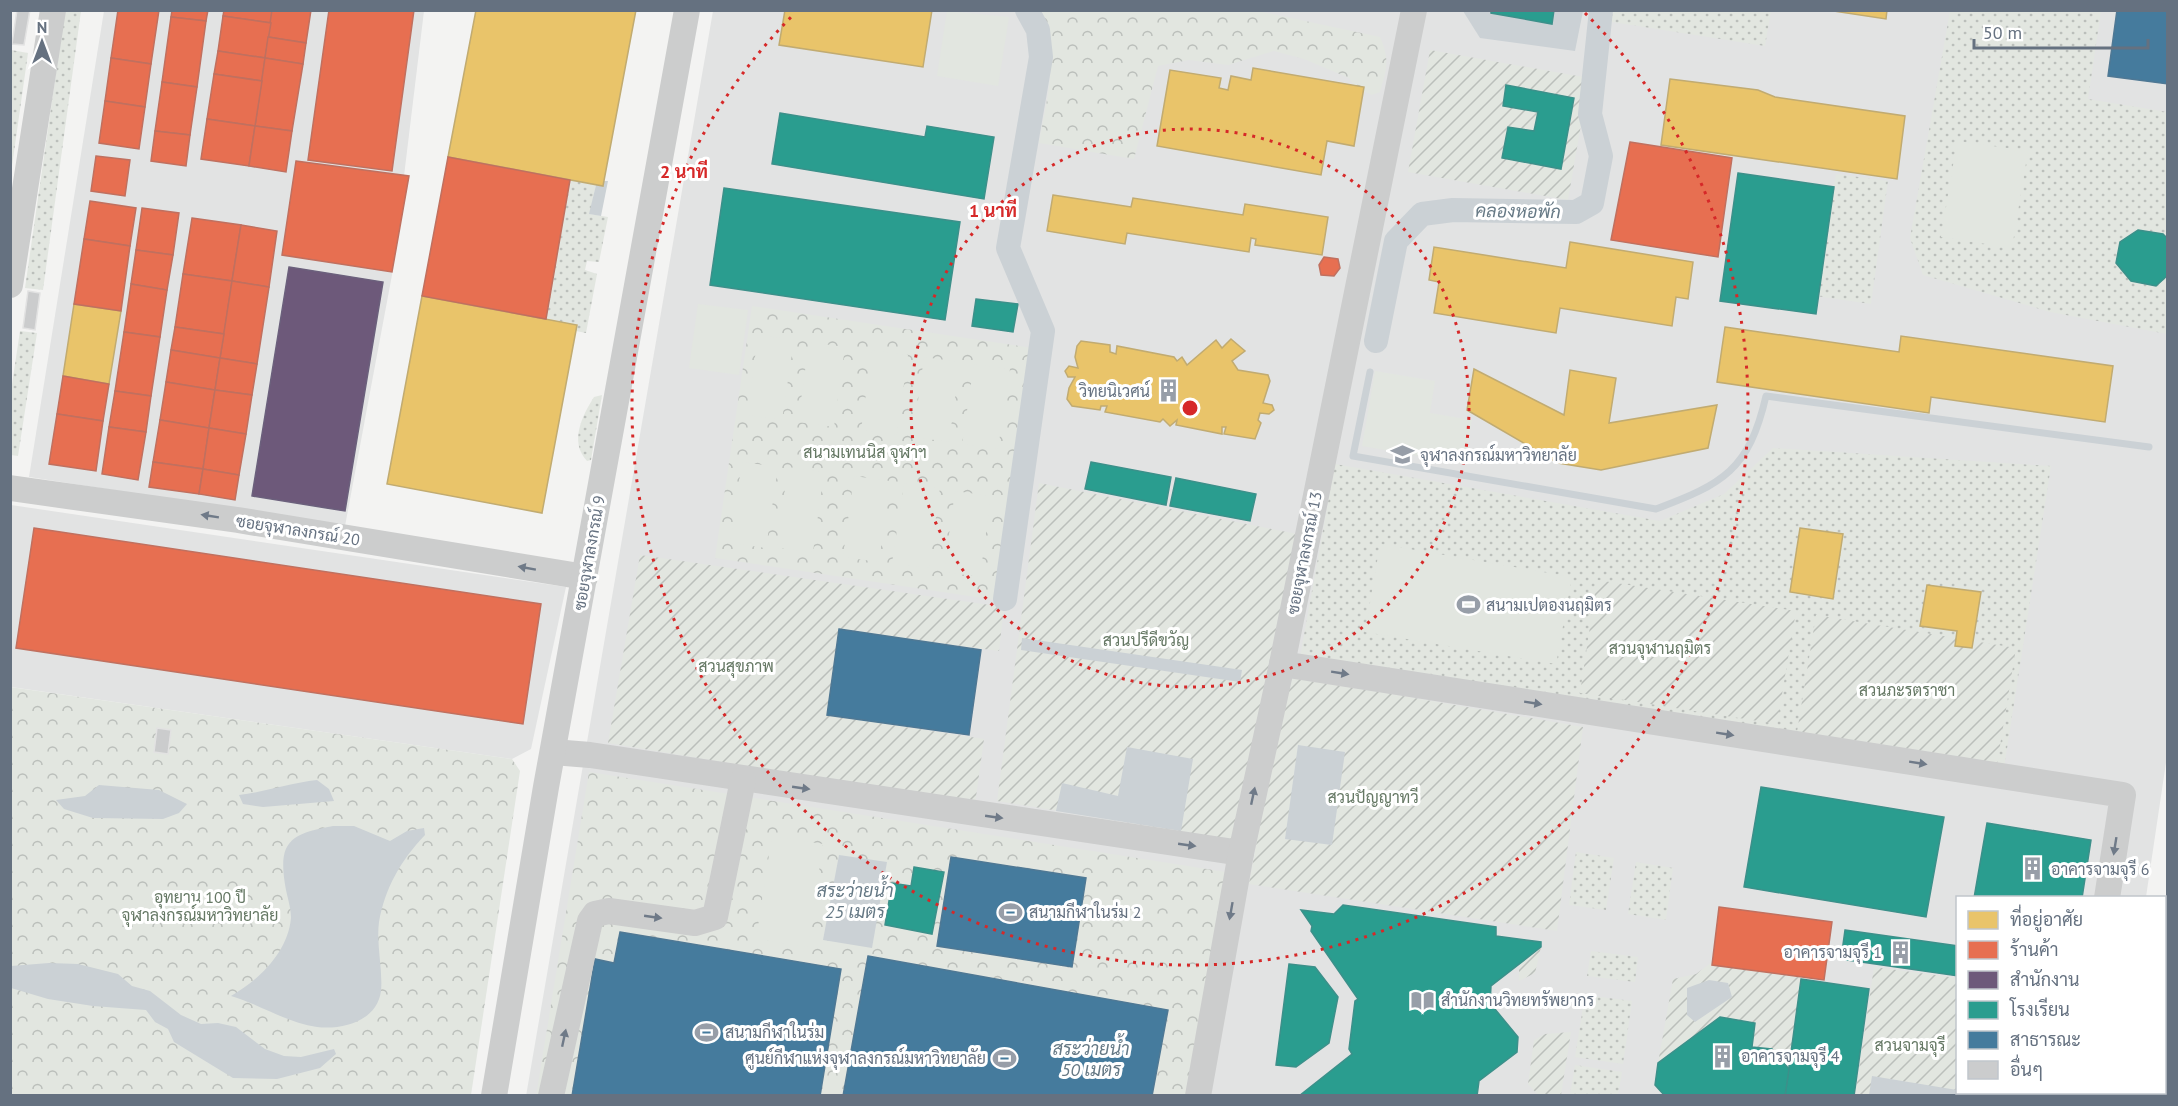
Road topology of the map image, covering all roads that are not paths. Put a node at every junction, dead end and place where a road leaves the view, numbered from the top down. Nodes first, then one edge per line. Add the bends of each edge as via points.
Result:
1 (52, 10) edge
2 (687, 10) edge
3 (1414, 10) edge
4 (10, 285) edge
5 (10, 488) edge
6 (585, 577) junction
7 (1282, 664) junction
8 (553, 752) junction
9 (743, 780) junction
10 (1241, 853) junction
11 (2106, 896) edge
12 (494, 1095) edge
13 (551, 1095) edge
14 (1198, 1095) edge

1 - 4 street
2 - 6 street, ซอยจุฬาลงกรณ์ 9
3 - 7 street, ซอยจุฬาลงกรณ์ 13
6 -> 5 street, ซอยจุฬาลงกรณ์ 20
6 - 8 street, ซอยจุฬาลงกรณ์ 9
10 -> 7 street, ซอยจุฬาลงกรณ์ 13
7 -> 11 street via 2123,795
8 - 9 street
8 - 12 street, ซอยจุฬาลงกรณ์ 9
9 -> 10 street
13 -> 9 street via 590,921 596,914 609,911 695,923 715,917
10 -> 14 street, ซอยจุฬาลงกรณ์ 13

